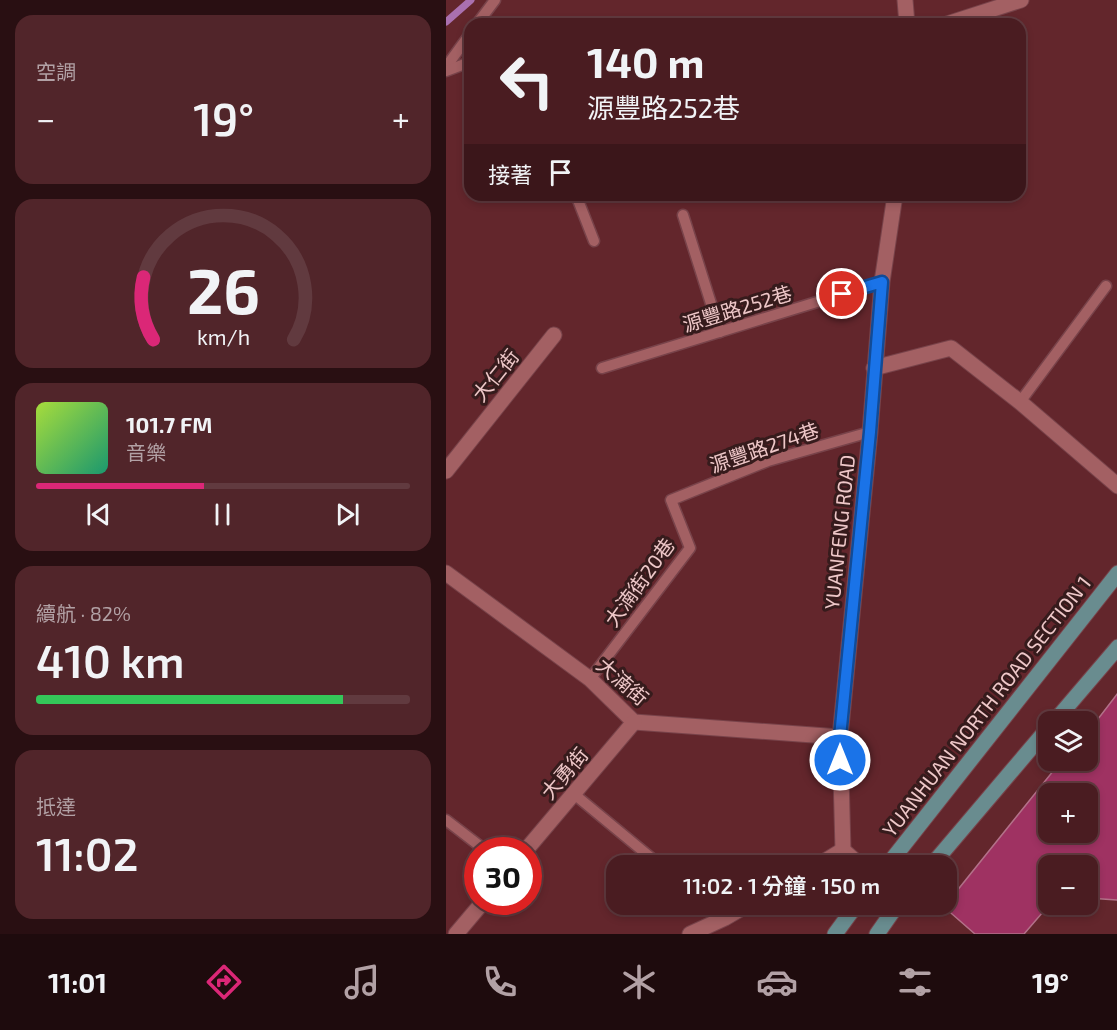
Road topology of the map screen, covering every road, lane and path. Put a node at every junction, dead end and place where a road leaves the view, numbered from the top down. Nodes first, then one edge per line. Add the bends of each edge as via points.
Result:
1 (495, 0) edge
2 (905, 0) edge
3 (1021, 0) edge
4 (482, 18) edge
5 (906, 18) edge
6 (966, 18) edge
7 (464, 43) edge
8 (464, 64) edge
9 (446, 69) edge
10 (578, 201) edge
11 (894, 201) edge
12 (683, 215) dead end
13 (594, 241) dead end
14 (882, 282) junction
15 (1106, 285) dead end
16 (720, 332) junction
17 (554, 335) dead end
18 (602, 368) dead end
19 (874, 368) junction
20 (1020, 402) junction
21 (870, 432) junction
22 (446, 471) edge
23 (1118, 486) edge
24 (671, 500) joint
25 (446, 573) edge
26 (1117, 576) edge
27 (1118, 647) edge
28 (590, 679) junction
29 (1063, 711) edge
30 (634, 722) junction
31 (840, 737) junction
32 (1038, 740) edge
33 (574, 794) junction
34 (446, 820) edge
35 (468, 837) edge
36 (537, 837) edge
37 (843, 850) junction
38 (648, 855) edge
39 (835, 855) edge
40 (849, 855) edge
41 (896, 855) edge
42 (940, 855) edge
43 (473, 915) edge
44 (722, 915) edge
45 (730, 915) edge
46 (849, 915) edge
47 (890, 915) edge
48 (725, 918) junction
49 (456, 934) edge
50 (690, 934) edge
51 (835, 934) edge
52 (877, 934) edge

1 - 4 lane
2 - 5 street
3 - 6 street
7 - 9 lane
8 - 9 lane
10 - 13 lane
11 - 14 street, YUANFENG ROAD
12 - 16 lane
14 - 16 lane, 源豐路252巷
14 - 19 street, YUANFENG ROAD
15 - 20 lane
16 - 18 lane, 源豐路252巷
17 - 22 street, 大仁街
19 - 20 street via 951,348
19 - 21 street, YUANFENG ROAD
20 - 23 street
21 - 24 lane, 源豐路274巷 via 768,461
21 - 31 street, YUANFENG ROAD
24 - 28 lane, 大湳街20巷 via 690,548
25 - 28 street, 大湳街
26 - 41 main road, YUANHUAN NORTH ROAD SECTION 1
27 - 29 main road
28 - 30 street, 大湳街
30 - 31 street, 大湳街
30 - 33 street, 大勇街
31 - 37 street, YUANFENG ROAD
32 - 42 main road
33 - 36 street, 大勇街
33 - 38 lane
34 - 35 lane
37 - 39 street
37 - 40 street
43 - 49 street
44 - 48 lane
45 - 48 street
46 - 51 main road
47 - 52 main road
48 - 50 street

